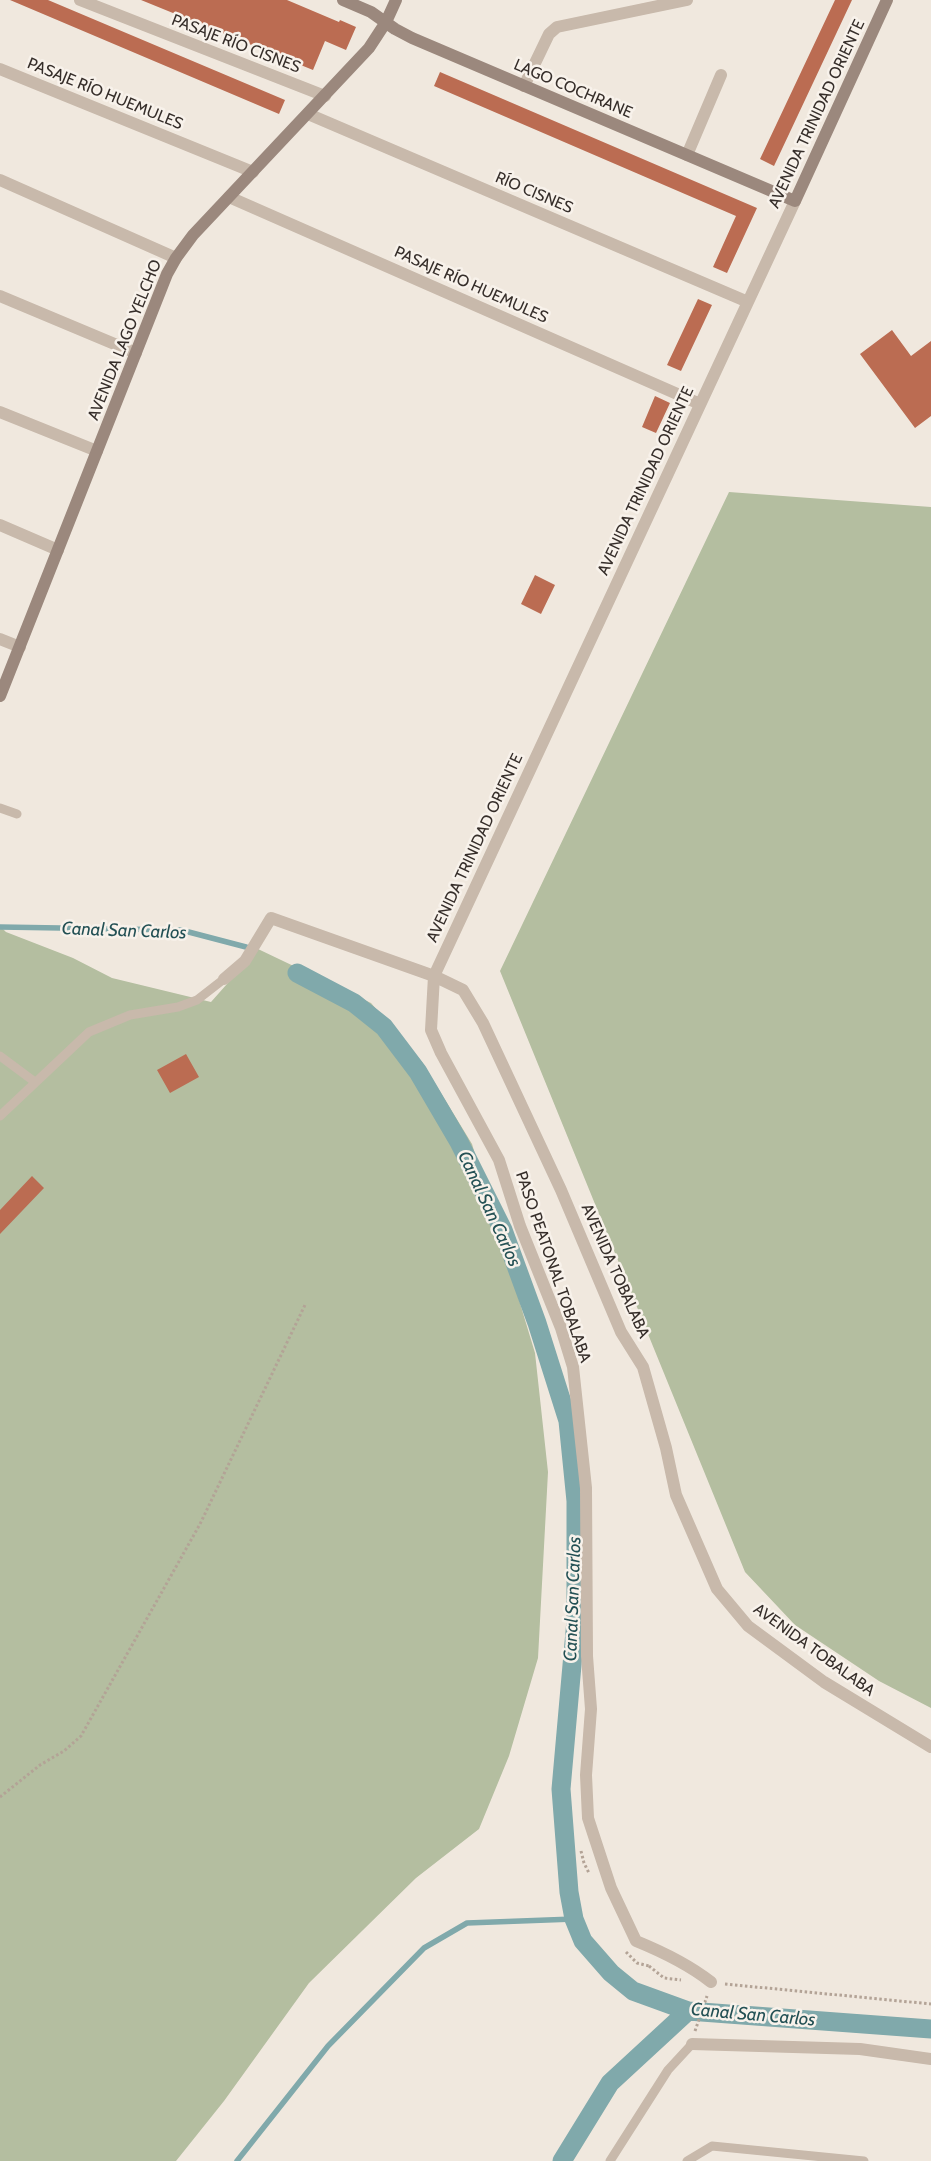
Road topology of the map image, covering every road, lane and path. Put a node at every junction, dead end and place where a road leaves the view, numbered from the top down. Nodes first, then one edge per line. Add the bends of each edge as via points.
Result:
1 (80, 0) edge
2 (344, 0) edge
3 (396, 0) edge
4 (687, 0) edge
5 (887, 0) edge
6 (386, 22) junction
7 (0, 70) edge
8 (721, 75) dead end
9 (524, 86) junction
10 (325, 96) junction
11 (308, 114) junction
12 (687, 155) junction
13 (253, 172) junction
14 (0, 180) edge
15 (229, 196) junction
16 (795, 201) junction
17 (176, 258) junction
18 (0, 296) edge
19 (748, 302) junction
20 (136, 353) junction
21 (700, 404) junction
22 (0, 412) edge
23 (97, 451) junction
24 (0, 525) edge
25 (58, 550) junction
26 (0, 639) edge
27 (20, 647) junction
28 (0, 696) edge
29 (0, 808) edge
30 (17, 814) dead end
31 (434, 976) junction
32 (224, 979) joint
33 (0, 1056) edge
34 (35, 1082) junction
35 (0, 1116) edge
36 (305, 1305) dead end
37 (931, 1747) edge
38 (0, 1797) edge
39 (710, 1986) junction
40 (931, 2004) edge
41 (695, 2030) dead end
42 (692, 2044) joint
43 (931, 2059) edge
44 (610, 2161) edge
45 (687, 2161) edge
46 (864, 2161) edge

1 - 10 street, PASAJE RÍO CISNES
2 - 6 street, LAGO COCHRANE
3 - 6 street, AVENIDA LAGO YELCHO
4 - 9 street via 557,28 549,34
5 - 16 street, AVENIDA TRINIDAD ORIENTE
6 - 9 street, LAGO COCHRANE via 412,38
6 - 10 street, AVENIDA LAGO YELCHO via 369,48
7 - 13 street, PASAJE RÍO HUEMULES
8 - 12 street
9 - 12 street, LAGO COCHRANE
10 - 11 street, AVENIDA LAGO YELCHO
11 - 13 street, AVENIDA LAGO YELCHO
11 - 19 street, RÍO CISNES
12 - 16 street, LAGO COCHRANE
13 - 15 street, AVENIDA LAGO YELCHO
14 - 17 street
15 - 17 street, AVENIDA LAGO YELCHO
15 - 21 street, PASAJE RÍO HUEMULES
16 - 19 street, AVENIDA TRINIDAD ORIENTE
17 - 20 street, AVENIDA LAGO YELCHO
18 - 20 street
19 - 21 street, AVENIDA TRINIDAD ORIENTE
20 - 23 street, AVENIDA LAGO YELCHO
21 - 31 street, AVENIDA TRINIDAD ORIENTE
22 - 23 street
23 - 25 street, AVENIDA LAGO YELCHO
24 - 25 street
25 - 27 street, AVENIDA LAGO YELCHO
26 - 27 street
27 - 28 street, AVENIDA LAGO YELCHO
29 - 30 lane
31 - 32 street, AVENIDA TOBALABA via 271,918 245,961
31 - 37 street, AVENIDA TOBALABA via 463,990 483,1023 561,1190 621,1332 643,1367 676,1495 717,1589 756,1632 824,1682
31 - 39 street, PASO PEATONAL TOBALABA via 430,1030 499,1160 520,1226 561,1328 572,1367 586,1488 587,1656 591,1709 586,1775 588,1818 611,1888 636,1941 696,1970
32 - 34 lane via 197,1000 178,1007 130,1015 89,1032
33 - 34 lane
34 - 35 lane
36 - 38 path via 200,1524 82,1736
39 - 40 path
39 - 41 path
42 - 43 street via 860,2049
42 - 44 lane via 668,2070
45 - 46 lane via 712,2146

